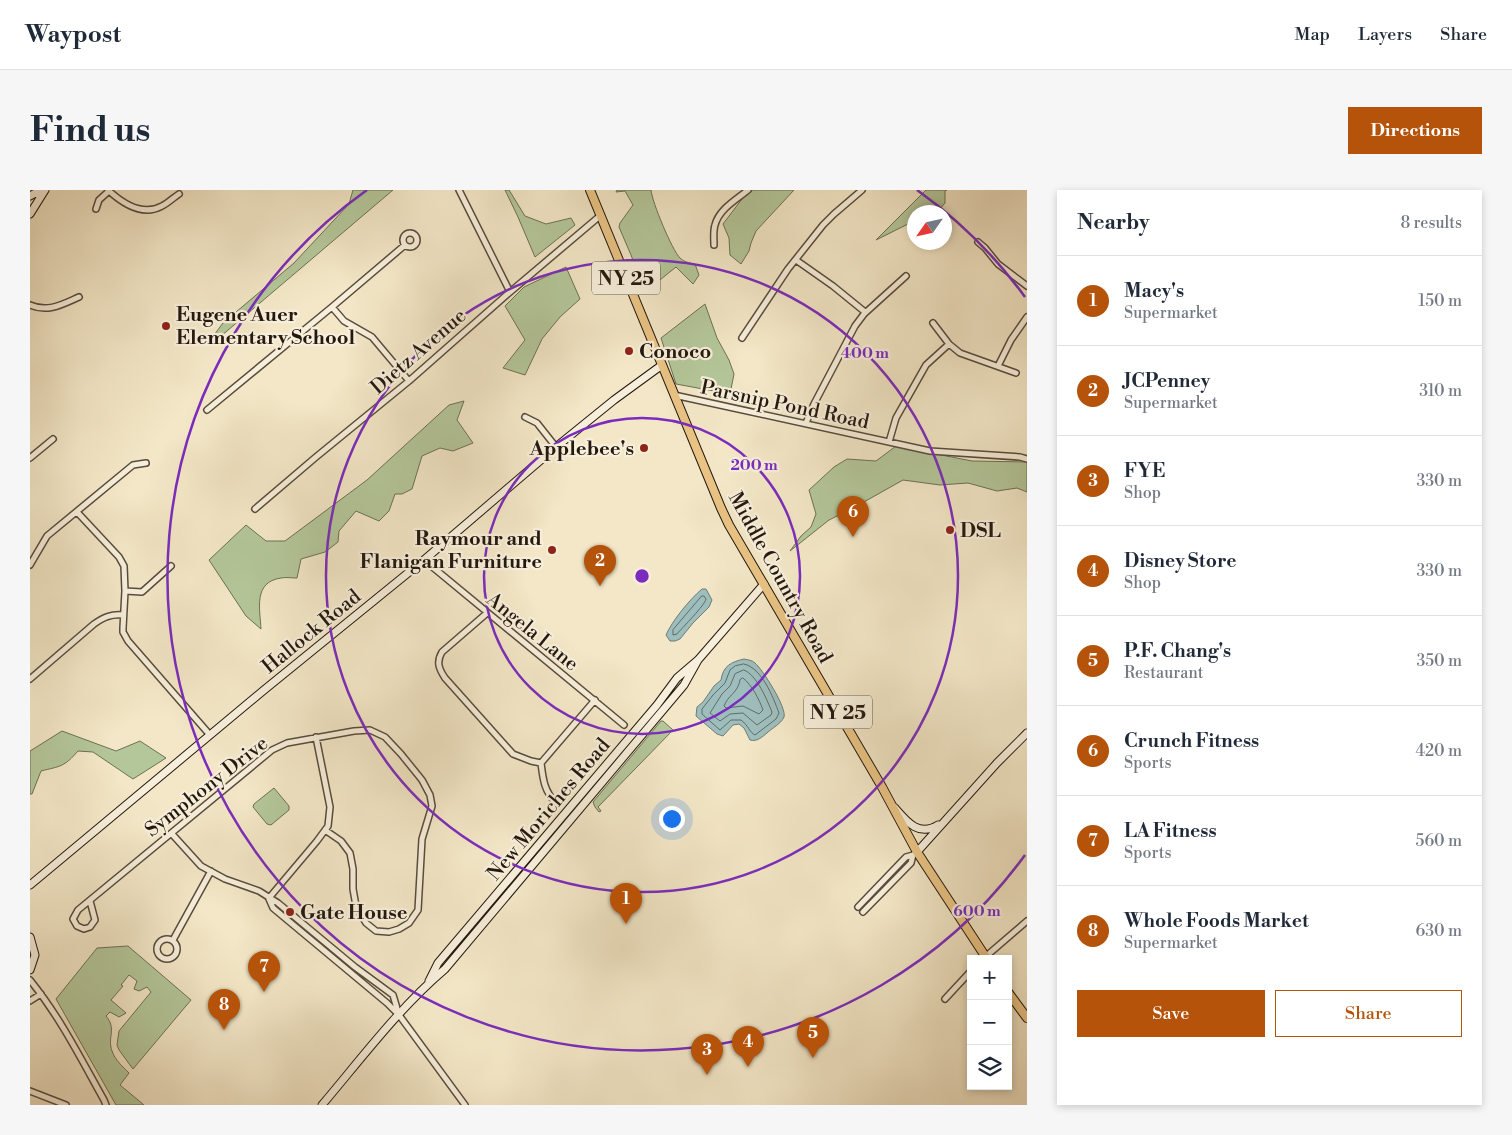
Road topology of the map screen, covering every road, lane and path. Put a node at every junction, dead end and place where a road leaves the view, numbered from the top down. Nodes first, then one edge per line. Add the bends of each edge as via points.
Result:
1 (41, 190) edge
2 (45, 190) edge
3 (108, 190) edge
4 (459, 190) edge
5 (590, 190) edge
6 (748, 190) edge
7 (862, 190) edge
8 (179, 194) dead end
9 (30, 196) edge
10 (96, 209) dead end
11 (30, 214) edge
12 (600, 215) junction
13 (978, 242) dead end
14 (404, 245) dead end
15 (714, 245) dead end
16 (796, 260) junction
17 (906, 276) dead end
18 (1027, 286) edge
19 (510, 292) junction
20 (79, 297) dead end
21 (30, 305) edge
22 (332, 307) junction
23 (865, 312) junction
24 (1027, 318) edge
25 (933, 323) dead end
26 (742, 338) dead end
27 (949, 344) junction
28 (662, 366) junction
29 (998, 366) junction
30 (1016, 373) dead end
31 (409, 381) junction
32 (674, 395) junction
33 (206, 410) dead end
34 (525, 417) dead end
35 (806, 424) junction
36 (53, 439) dead end
37 (889, 442) junction
38 (556, 447) junction
39 (30, 458) edge
40 (1027, 459) edge
41 (146, 463) dead end
42 (255, 509) dead end
43 (76, 512) junction
44 (424, 560) junction
45 (30, 565) edge
46 (171, 566) dead end
47 (764, 584) junction
48 (125, 592) junction
49 (487, 613) junction
50 (123, 615) junction
51 (30, 679) edge
52 (595, 700) junction
53 (624, 724) dead end
54 (1027, 733) edge
55 (210, 735) junction
56 (316, 737) junction
57 (541, 763) junction
58 (890, 802) junction
59 (556, 803) dead end
60 (943, 822) junction
61 (325, 830) junction
62 (172, 834) junction
63 (915, 854) junction
64 (211, 871) junction
65 (30, 886) edge
66 (269, 898) junction
67 (90, 901) junction
68 (858, 907) dead end
69 (863, 912) dead end
70 (1027, 921) edge
71 (30, 937) edge
72 (173, 940) junction
73 (983, 955) edge
74 (988, 955) edge
75 (30, 970) edge
76 (967, 975) edge
77 (30, 980) edge
78 (41, 994) junction
79 (1012, 997) edge
80 (945, 999) dead end
81 (30, 1001) edge
82 (399, 1015) junction
83 (1027, 1018) edge
84 (30, 1091) edge
85 (66, 1105) edge
86 (106, 1105) edge
87 (322, 1105) edge
88 (465, 1105) edge

1 - 9 street
2 - 11 street
3 - 8 street via 130,207 147,210 160,207
3 - 10 street
4 - 19 street
5 - 12 main road, Middle Country Road / NY 25
6 - 15 street via 718,217 714,226
7 - 16 street via 828,219
12 - 19 street, Dietz Avenue
12 - 28 main road, Middle Country Road / NY 25
13 - 18 street via 998,264
14 - 22 street
16 - 23 street
16 - 26 street
17 - 23 street
19 - 31 street, Dietz Avenue
20 - 21 street via 56,307
22 - 31 street via 344,321 372,337
22 - 33 street
23 - 35 street
24 - 29 street
25 - 27 street
27 - 29 street via 966,356
27 - 37 street via 926,365 896,418
28 - 32 main road, Middle Country Road / NY 25
28 - 38 street, Hallock Road
29 - 30 street
31 - 42 street, Dietz Avenue
32 - 35 street, Parsnip Pond Road
32 - 47 main road, Middle Country Road / NY 25 via 721,508
34 - 38 street via 537,423
35 - 37 street, Parsnip Pond Road
36 - 39 street
37 - 40 street, Parsnip Pond Road via 930,451
38 - 44 street, Hallock Road
41 - 43 street via 134,465
43 - 45 street via 47,536
43 - 48 street via 122,560
44 - 49 street, Angela Lane
44 - 55 street, Hallock Road
46 - 48 street via 142,592
47 - 58 main road, Middle Country Road / NY 25
47 - 82 street, New Moriches Road via 698,660 684,685 445,969
48 - 50 street
49 - 52 street, Angela Lane
49 - 57 street via 442,652 438,660 439,669 513,754
50 - 51 street via 103,617
50 - 55 street via 123,632 128,641
52 - 53 street, Angela Lane
52 - 57 street
54 - 60 street
55 - 65 street, Hallock Road
56 - 61 street via 330,808
56 - 61 street, Symphony Drive via 370,730 385,737 422,780 430,795 432,806 422,838 418,910 409,923 389,932 376,931 366,923 356,906 350,853 342,841
56 - 62 street, Symphony Drive via 272,750
57 - 59 street via 543,782
58 - 60 street via 916,828 935,827
58 - 63 main road, Middle Country Road / NY 25
60 - 63 street
61 - 66 street
62 - 64 street via 201,866
62 - 67 street, Symphony Drive
63 - 68 street via 906,857
63 - 69 street via 911,863
63 - 73 main road, Middle Country Road / NY 25
64 - 66 street
64 - 72 street
66 - 82 street via 273,908
66 - 82 street via 393,995
67 - 67 street, Symphony Drive via 78,910 73,919 84,929 96,920
70 - 74 street
71 - 75 street via 35,955
72 - 72 street via 163,939 158,943 161,957 175,956 177,950
76 - 80 street
77 - 78 street
78 - 81 street
78 - 86 street
79 - 83 main road
82 - 87 street, New Moriches Road
82 - 88 street
84 - 85 street

